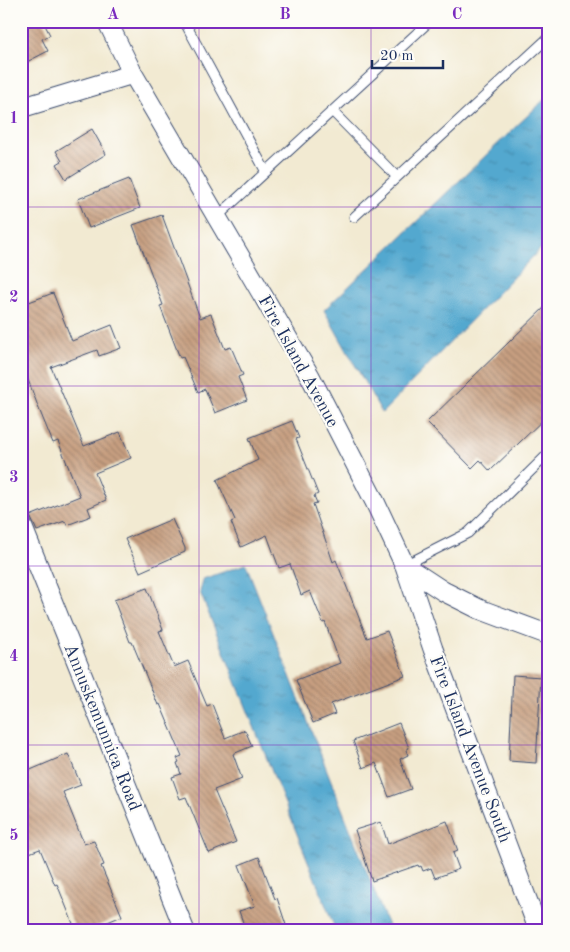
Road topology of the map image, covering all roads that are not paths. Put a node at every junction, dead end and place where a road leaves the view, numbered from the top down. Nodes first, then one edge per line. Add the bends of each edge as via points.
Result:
1 (107, 21) edge
2 (184, 21) edge
3 (430, 21) edge
4 (549, 36) edge
5 (133, 74) junction
6 (21, 108) edge
7 (332, 111) junction
8 (266, 172) junction
9 (397, 177) junction
10 (217, 217) junction
11 (354, 217) dead end
12 (549, 453) edge
13 (21, 523) edge
14 (405, 566) junction
15 (549, 635) edge
16 (185, 931) edge
17 (539, 931) edge

1 - 5 street, Fire Island Avenue
2 - 8 lane
3 - 7 lane
4 - 9 lane
5 - 6 street
5 - 10 street, Fire Island Avenue
7 - 8 lane
7 - 9 lane
8 - 10 lane
9 - 11 lane
10 - 14 street, Fire Island Avenue via 310,376
12 - 14 lane via 468,533
13 - 16 street, Annuskemunnica Road
14 - 15 street via 443,591 479,609
14 - 17 street, Fire Island Avenue South

